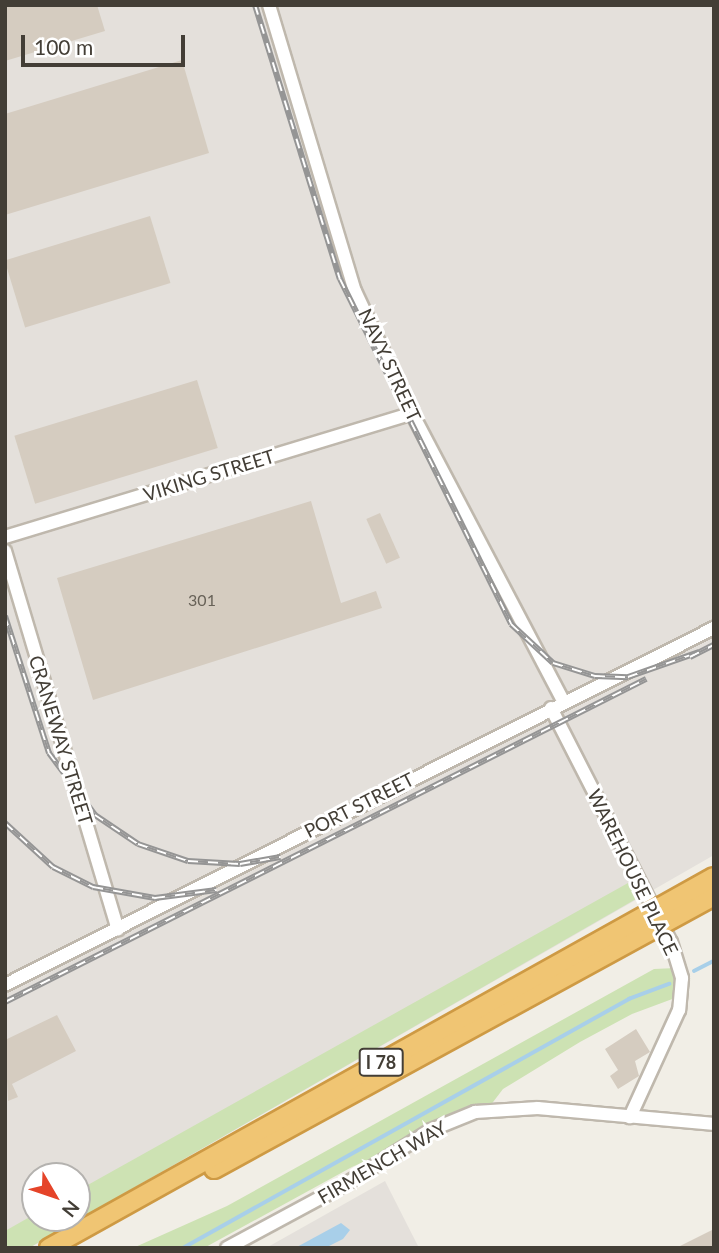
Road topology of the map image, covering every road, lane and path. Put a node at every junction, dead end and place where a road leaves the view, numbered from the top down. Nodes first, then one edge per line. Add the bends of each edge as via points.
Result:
1 (269, 5) edge
2 (412, 413) junction
3 (5, 537) edge
4 (5, 551) edge
5 (714, 628) edge
6 (564, 702) junction
7 (551, 708) junction
8 (714, 877) edge
9 (714, 896) edge
10 (118, 929) junction
11 (5, 985) edge
12 (630, 1116) junction
13 (714, 1124) edge
14 (49, 1248) edge
15 (74, 1248) edge
16 (227, 1248) edge

1 - 2 street, NAVY STREET via 355,290
2 - 3 street, VIKING STREET
2 - 6 street, NAVY STREET
4 - 10 street, CRANEWAY STREET
5 - 6 street, PORT STREET
6 - 7 street, PORT STREET
7 - 10 street, PORT STREET
7 - 12 street, WAREHOUSE PLACE via 671,942 682,978 679,1010
8 - 14 highway, I 78, bridge
9 - 15 highway, I 78, bridge
10 - 11 street, PORT STREET
12 - 13 street, FIRMENCH WAY
12 - 16 street, FIRMENCH WAY via 538,1108 475,1112 431,1130 344,1185

